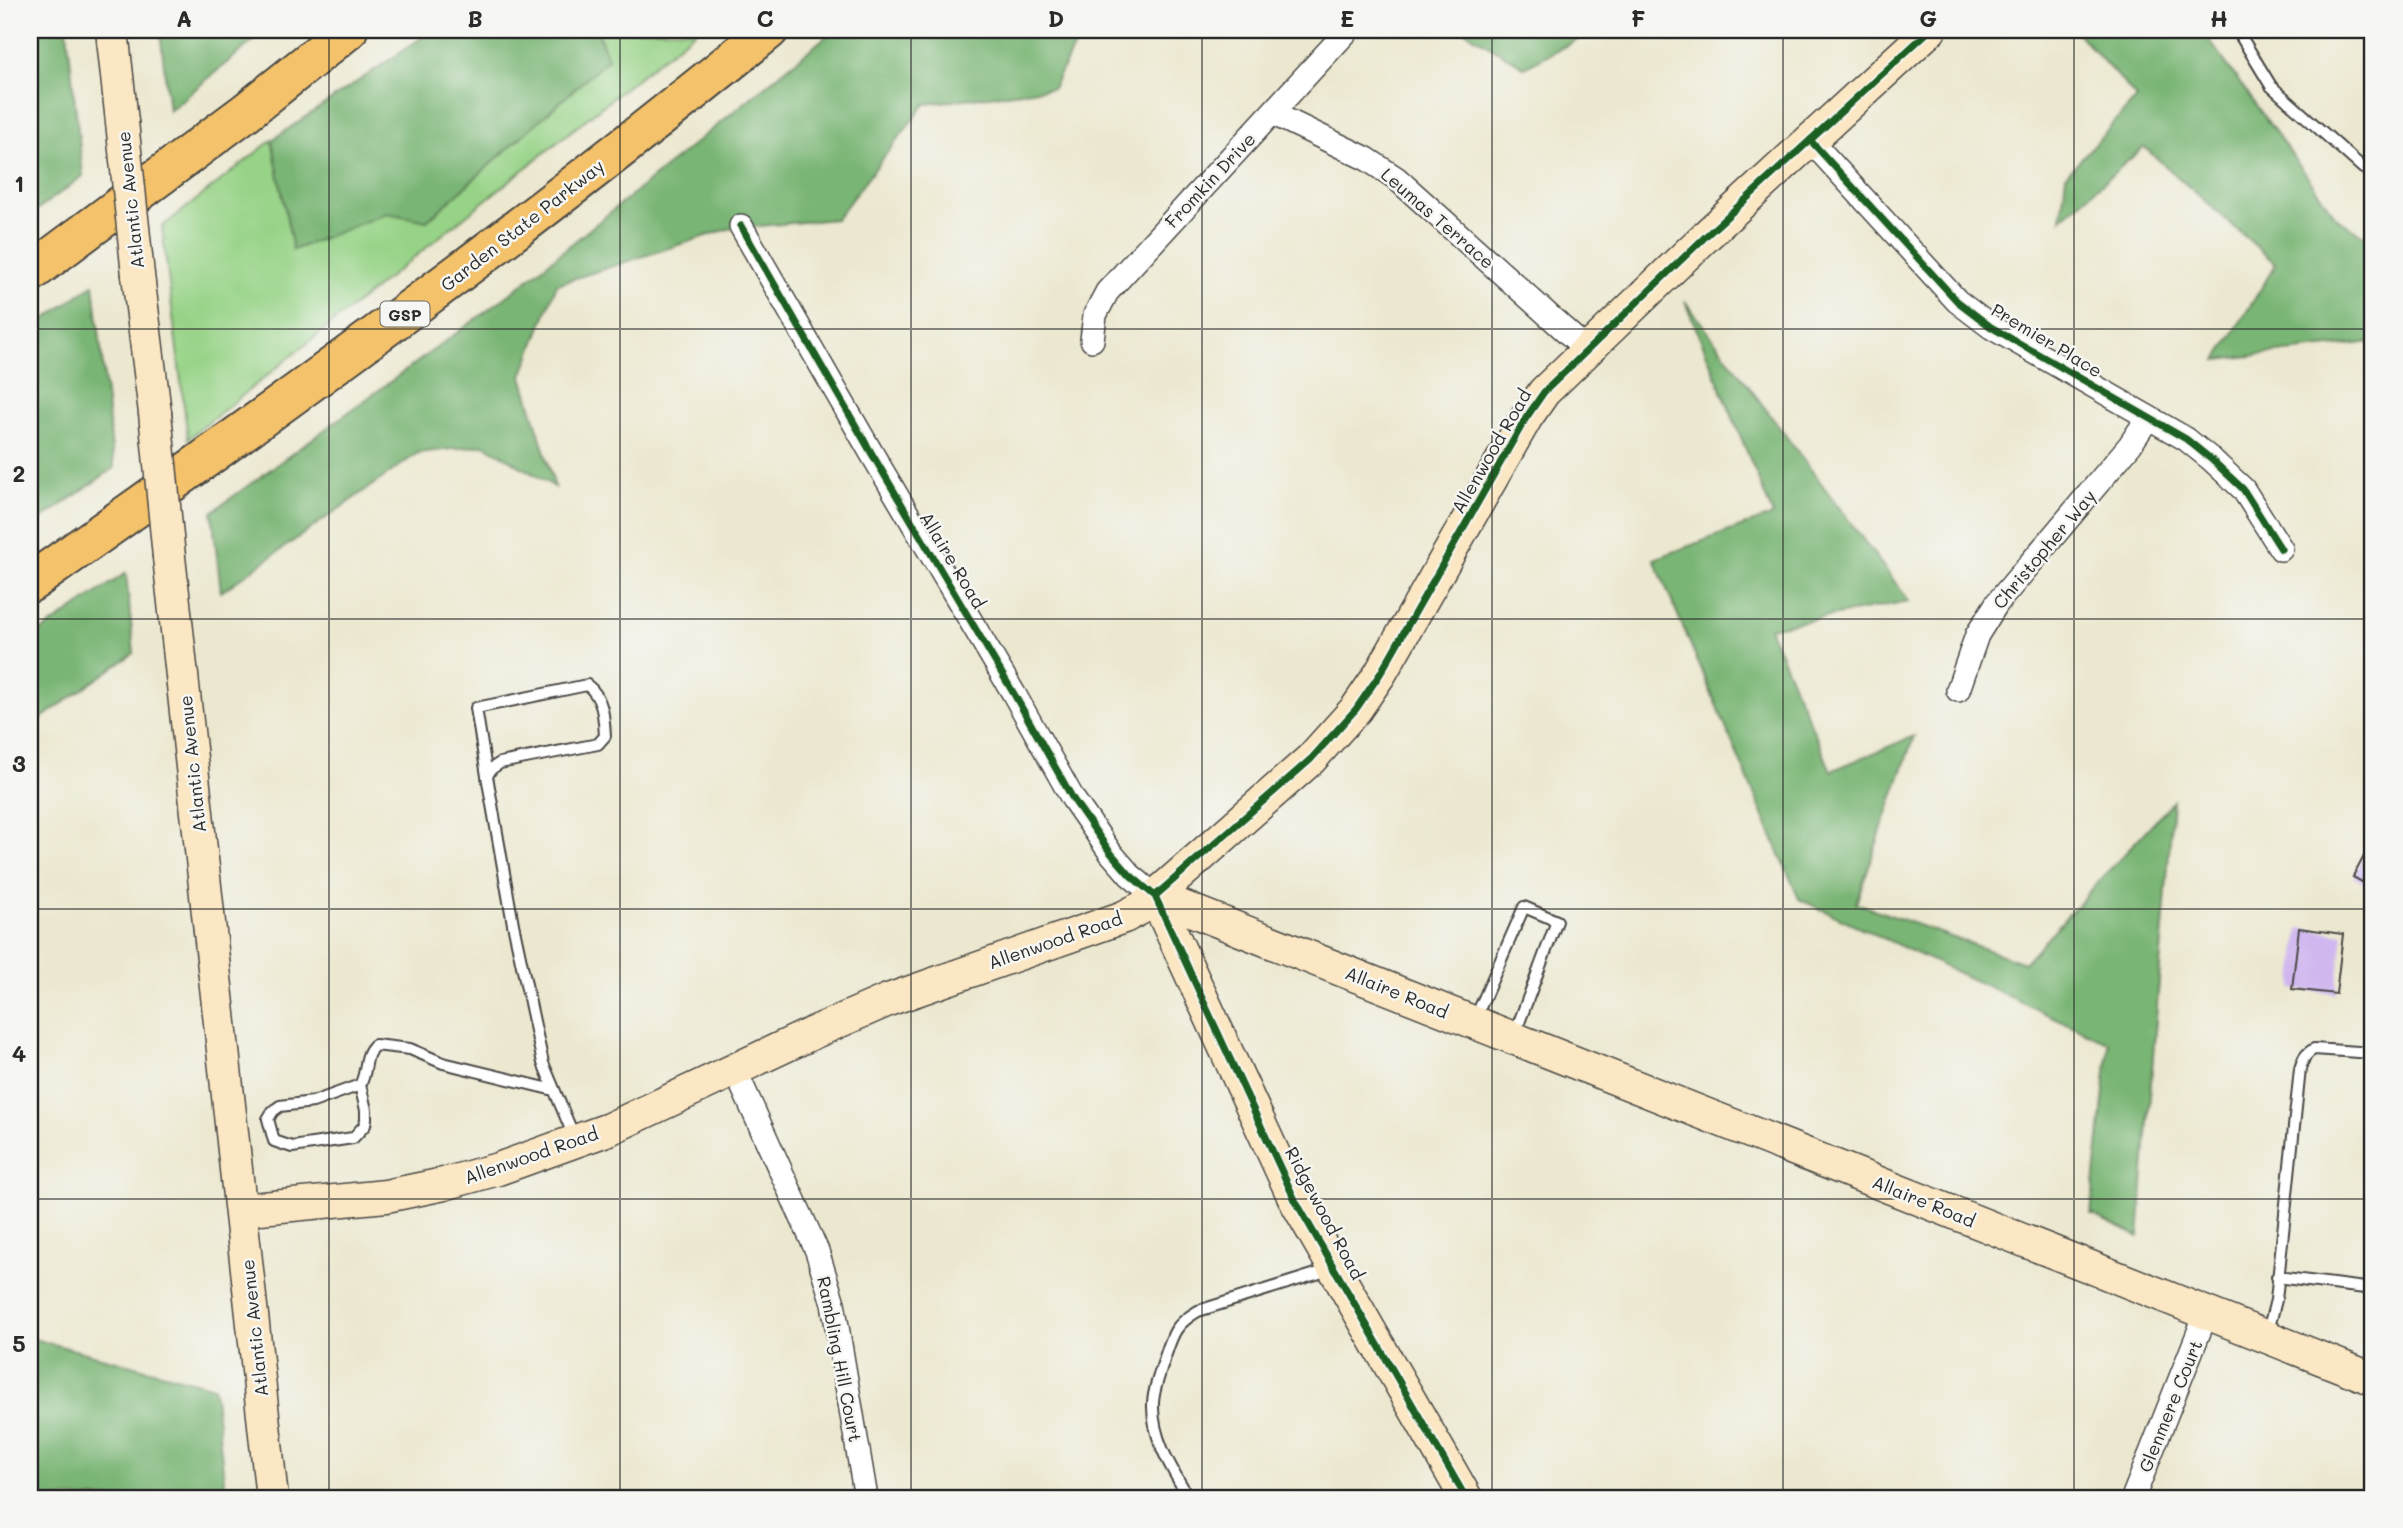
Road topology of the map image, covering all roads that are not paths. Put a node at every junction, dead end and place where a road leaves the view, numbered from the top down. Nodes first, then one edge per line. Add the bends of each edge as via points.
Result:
1 (112, 30) edge
2 (348, 30) edge
3 (769, 30) edge
4 (1348, 30) edge
5 (1930, 30) edge
6 (2237, 30) edge
7 (1272, 113) junction
8 (1810, 140) junction
9 (2373, 172) edge
10 (741, 226) dead end
11 (30, 272) edge
12 (1092, 340) dead end
13 (1587, 350) junction
14 (2148, 418) junction
15 (2281, 549) dead end
16 (30, 583) edge
17 (1958, 690) dead end
18 (487, 776) junction
19 (1155, 896) junction
20 (1474, 1022) junction
21 (1513, 1038) junction
22 (2373, 1053) edge
23 (735, 1070) junction
24 (360, 1085) junction
25 (554, 1090) junction
26 (577, 1142) junction
27 (242, 1210) junction
28 (1335, 1268) junction
29 (2277, 1277) junction
30 (2373, 1289) edge
31 (2206, 1314) junction
32 (2267, 1336) junction
33 (2373, 1379) edge
34 (272, 1498) edge
35 (866, 1498) edge
36 (1186, 1498) edge
37 (1466, 1498) edge
38 (2133, 1498) edge

1 - 27 main road, Atlantic Avenue, bridge
2 - 11 highway
3 - 16 highway, Garden State Parkway / GSP via 466,269 239,437
4 - 7 street, Fromkin Drive
5 - 8 main road, Allenwood Road
6 - 9 lane via 2271,86
7 - 12 street, Fromkin Drive via 1107,292 1095,315
7 - 13 street, Leumas Terrace via 1396,178
8 - 13 main road, Allenwood Road
8 - 14 street, Premier Place via 1957,302 1991,327
10 - 19 street, Allaire Road via 1078,808 1123,868
13 - 19 main road, Allenwood Road via 1544,392 1526,418 1356,709 1311,759
14 - 15 street, Premier Place via 2186,439 2242,489
14 - 17 street, Christopher Way via 1997,603 1977,635
18 - 18 lane via 500,763 598,744 605,736 596,691 587,685 476,708
18 - 25 lane via 531,1012
19 - 20 main road, Allaire Road
19 - 23 main road, Allenwood Road via 1124,917 888,1000
19 - 28 main road, Ridgewood Road via 1296,1200
20 - 21 main road, Allaire Road
20 - 21 lane via 1524,907 1557,921
21 - 31 main road, Allaire Road
22 - 29 lane via 2314,1049 2303,1060
23 - 26 main road, Allenwood Road
23 - 35 street, Rambling Hill Court via 817,1251 830,1290
24 - 24 lane via 273,1111 268,1119 274,1141 292,1147 353,1138 366,1119
24 - 25 lane via 369,1051 375,1045 385,1045
25 - 26 lane
26 - 27 main road, Allenwood Road via 498,1169 409,1191
27 - 34 main road, Atlantic Avenue
28 - 36 lane via 1198,1311 1181,1321 1152,1402 1156,1432
28 - 37 main road, Ridgewood Road
29 - 30 lane
29 - 32 lane
31 - 32 main road, Allaire Road
31 - 38 street, Glenmere Court
32 - 33 main road, Allaire Road

